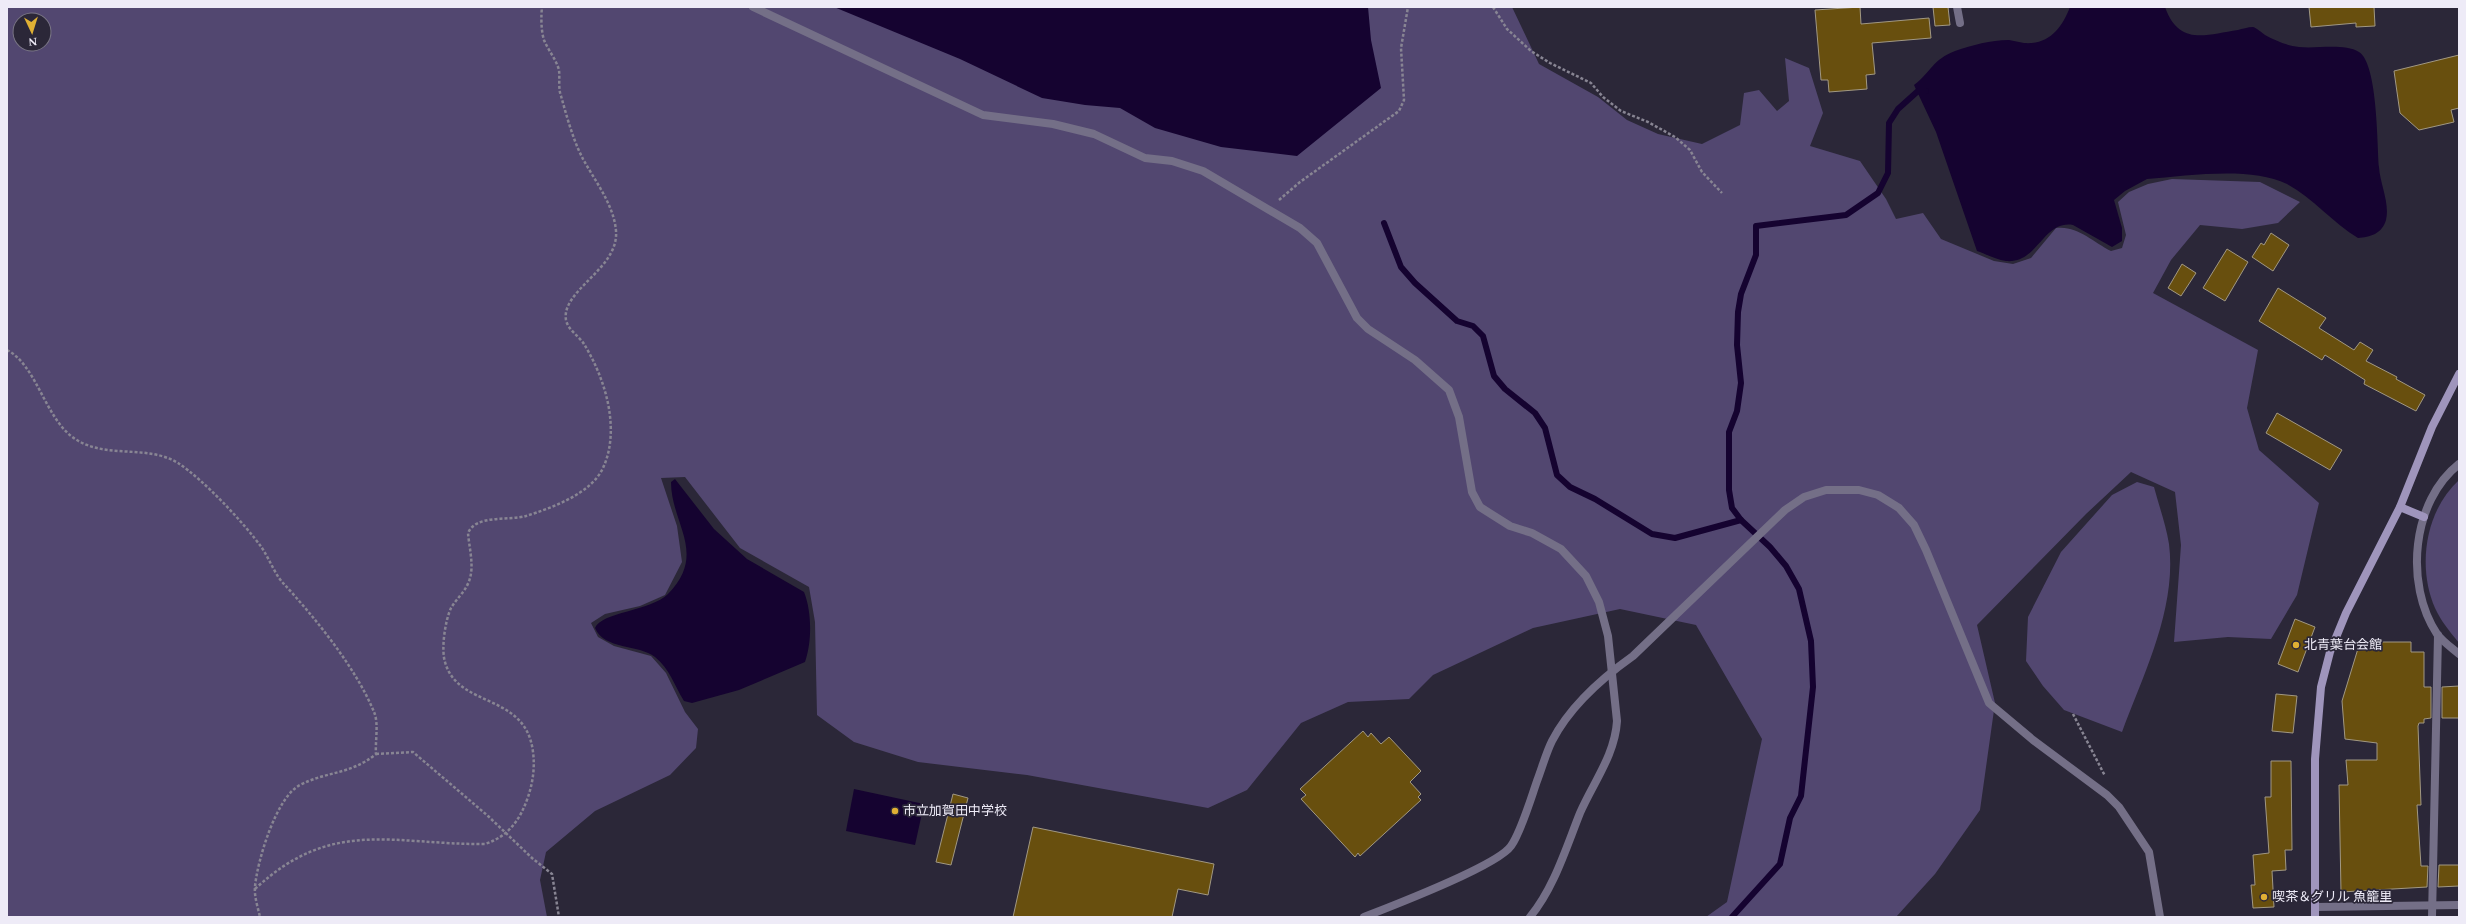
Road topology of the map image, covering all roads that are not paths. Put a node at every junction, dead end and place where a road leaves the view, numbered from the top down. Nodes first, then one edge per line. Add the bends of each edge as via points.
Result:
1 (753, 7) edge
2 (1957, 7) edge
3 (1960, 23) dead end
4 (2459, 374) edge
5 (2459, 464) edge
6 (2400, 507) junction
7 (2424, 517) junction
8 (2438, 635) junction
9 (2459, 654) edge
10 (1611, 672) junction
11 (2432, 904) junction
12 (2459, 905) edge
13 (2315, 907) junction
14 (1364, 917) edge
15 (1530, 917) edge
16 (2160, 917) edge
17 (2315, 917) edge
18 (2432, 917) edge

1 - 10 street via 984,115 1053,124 1094,134 1145,158 1172,161 1203,171 1273,211 1317,242 1357,318 1368,329 1415,360 1450,390 1459,417 1472,492 1480,507 1505,523 1561,549 1576,563 1599,602 1608,636
2 - 3 street
4 - 6 street via 2432,427
5 - 7 street via 2447,473
6 - 7 street
6 - 13 street via 2346,613 2330,652 2321,687 2315,759
7 - 8 street via 2416,563 2418,582 2429,621
8 - 9 street
8 - 11 street
10 - 14 street via 1570,713 1552,741 1511,846 1494,859 1458,877
10 - 15 street via 1617,733 1566,851
10 - 16 street via 1633,656 1767,526 1804,497 1826,490 1859,490 1878,495 1899,508 1914,525 1990,703 2119,807 2149,852
11 - 12 street
11 - 13 street
11 - 18 street
13 - 17 street

